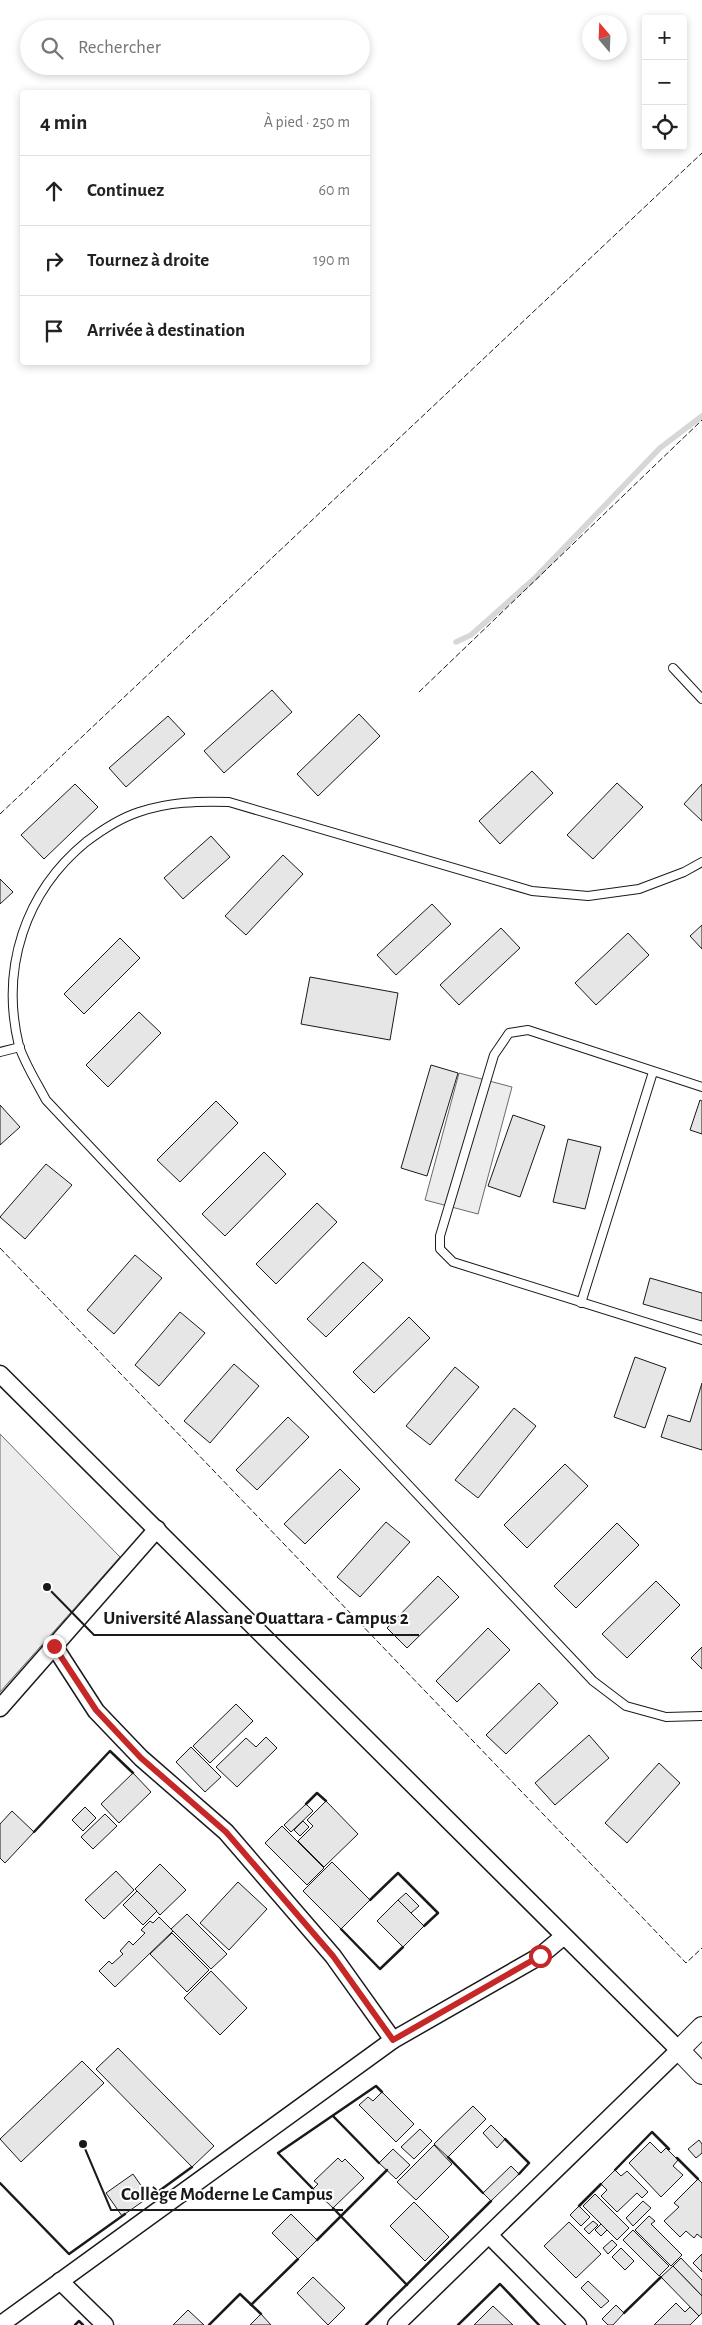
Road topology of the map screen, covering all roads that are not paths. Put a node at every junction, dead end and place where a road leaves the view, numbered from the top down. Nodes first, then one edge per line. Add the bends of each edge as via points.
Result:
1 (673, 668) dead end
2 (702, 699) edge
3 (702, 862) edge
4 (20, 1047) junction
5 (0, 1052) edge
6 (653, 1072) junction
7 (702, 1086) edge
8 (581, 1303) junction
9 (702, 1340) edge
10 (0, 1374) edge
11 (156, 1529) junction
12 (54, 1646) junction
13 (0, 1708) edge
14 (702, 1716) edge
15 (564, 1936) junction
16 (702, 2027) edge
17 (393, 2040) junction
18 (678, 2050) junction
19 (702, 2074) edge
20 (489, 2235) junction
21 (60, 2281) junction
22 (0, 2325) edge
23 (105, 2325) edge
24 (396, 2325) edge
25 (578, 2325) edge

1 - 2 lane
3 - 4 lane via 639,889 588,896 532,891 229,802 184,801 138,812 101,830 65,860 34,902 19,938 12,986 13,1016
4 - 5 lane
4 - 14 lane via 46,1100 593,1681 626,1706 666,1717
6 - 7 lane
6 - 8 lane
6 - 8 lane via 528,1030 509,1033 494,1055 440,1236 440,1249 453,1262
8 - 9 lane
10 - 11 street
11 - 12 street
11 - 15 street
12 - 13 street
12 - 17 street via 96,1710 141,1758 226,1832 333,1956
15 - 17 street via 540,1956
15 - 18 street
16 - 18 street
17 - 21 street
18 - 19 street
18 - 20 street
20 - 24 street
20 - 25 street
21 - 22 street
21 - 23 street

